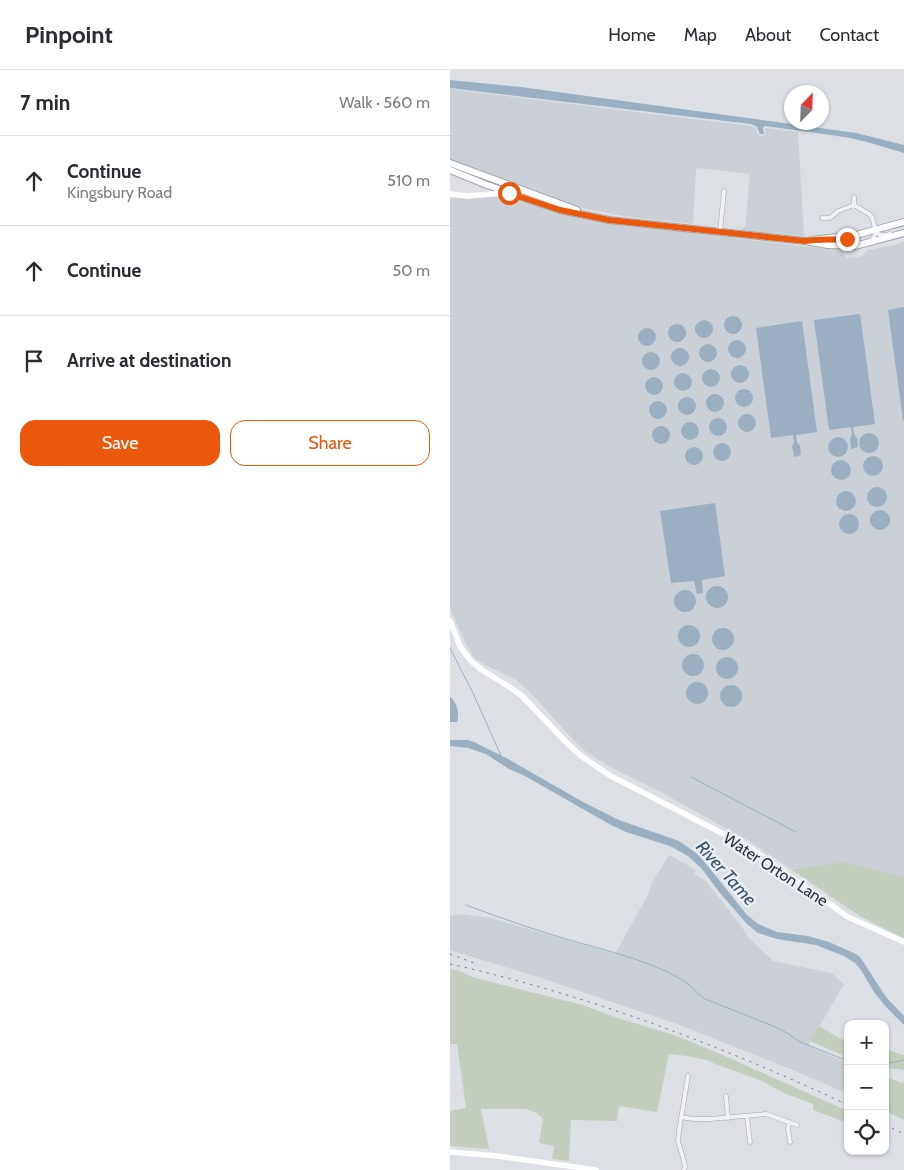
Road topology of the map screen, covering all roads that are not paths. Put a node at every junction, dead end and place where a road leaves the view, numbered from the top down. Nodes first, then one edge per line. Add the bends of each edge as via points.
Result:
1 (450, 165) edge
2 (450, 170) edge
3 (502, 182) junction
4 (482, 183) junction
5 (491, 186) junction
6 (724, 191) dead end
7 (509, 193) junction
8 (450, 194) edge
9 (477, 195) junction
10 (854, 196) dead end
11 (854, 206) junction
12 (560, 210) junction
13 (822, 218) dead end
14 (609, 220) junction
15 (904, 222) edge
16 (875, 231) junction
17 (720, 232) junction
18 (904, 232) edge
19 (856, 235) junction
20 (816, 239) junction
21 (805, 241) junction
22 (872, 242) junction
23 (855, 246) junction
24 (450, 621) edge
25 (904, 942) edge
26 (688, 1076) dead end
27 (688, 1082) junction
28 (694, 1083) dead end
29 (726, 1096) dead end
30 (727, 1102) junction
31 (732, 1102) dead end
32 (747, 1116) junction
33 (681, 1117) junction
34 (728, 1118) junction
35 (789, 1122) junction
36 (798, 1125) dead end
37 (790, 1135) junction
38 (796, 1135) dead end
39 (749, 1136) junction
40 (743, 1137) dead end
41 (750, 1142) dead end
42 (790, 1142) dead end
43 (450, 1152) edge
44 (596, 1170) edge
45 (684, 1170) edge

1 - 3 main road
1 - 4 main road
2 - 4 main road
3 - 5 main road
3 - 12 main road via 501,186
3 - 14 main road
4 - 5 main road
4 - 9 street
5 - 7 main road
6 - 17 street
7 - 9 street
7 - 12 main road
8 - 9 street
10 - 11 street
11 - 13 street via 838,211 830,218
11 - 16 street via 872,217
12 - 14 main road
14 - 17 main road
15 - 16 main road
16 - 18 street via 883,235
16 - 19 main road
16 - 22 street
17 - 21 main road
18 - 22 main road
19 - 20 main road
19 - 23 main road
20 - 21 main road
20 - 23 main road via 847,239
21 - 23 main road via 828,246
22 - 23 main road
24 - 25 street, Water Orton Lane via 461,648 471,661 522,696 581,756 609,775 747,846 848,917
26 - 27 street
27 - 28 street
27 - 33 street
29 - 30 street
30 - 31 street
30 - 34 street
32 - 34 street
32 - 35 street via 766,1114
32 - 39 street
33 - 34 street
33 - 45 street via 678,1141
35 - 36 street
35 - 37 street
37 - 38 street
37 - 42 street
39 - 40 street
39 - 41 street
43 - 44 street

